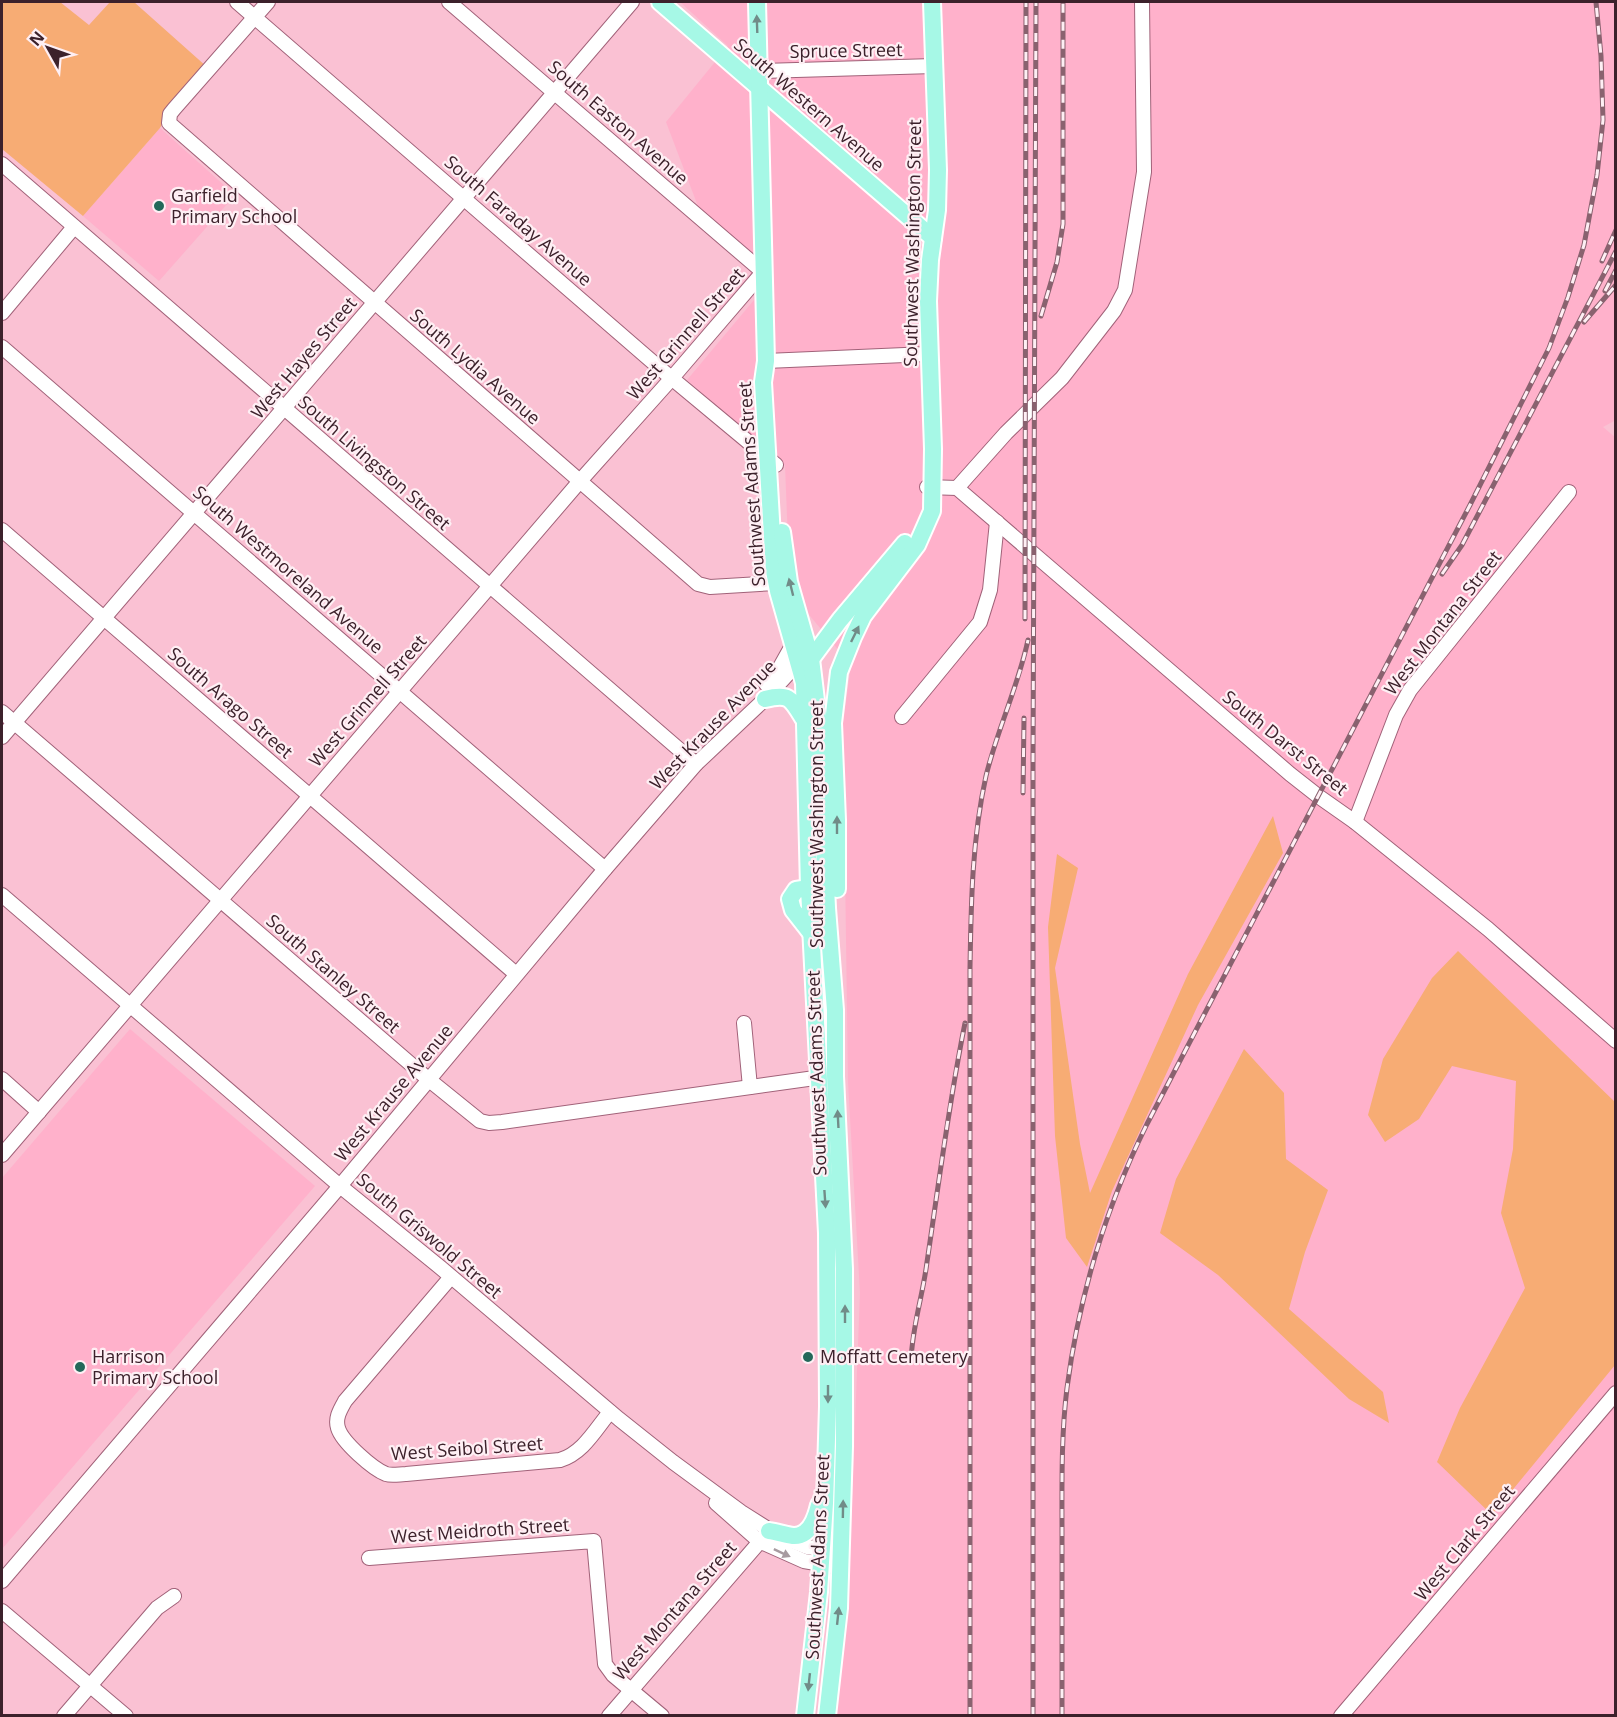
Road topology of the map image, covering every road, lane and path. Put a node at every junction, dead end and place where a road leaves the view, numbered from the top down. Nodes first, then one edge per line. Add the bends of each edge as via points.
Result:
1 (237, 2) edge
2 (267, 2) edge
3 (449, 2) edge
4 (632, 2) edge
5 (660, 2) edge
6 (757, 2) edge
7 (932, 2) edge
8 (1142, 2) edge
9 (255, 16) junction
10 (934, 66) junction
11 (759, 71) junction
12 (760, 89) junction
13 (555, 93) junction
14 (788, 113) junction
15 (761, 139) junction
16 (2, 164) edge
17 (464, 198) junction
18 (74, 227) junction
19 (933, 238) junction
20 (763, 272) junction
21 (374, 303) junction
22 (2, 313) edge
23 (2, 347) edge
24 (928, 354) junction
25 (766, 361) junction
26 (672, 378) junction
27 (284, 409) junction
28 (772, 461) junction
29 (579, 481) junction
30 (930, 487) junction
31 (957, 488) junction
32 (1569, 492) dead end
33 (194, 513) junction
34 (997, 522) junction
35 (2, 530) edge
36 (776, 583) junction
37 (490, 586) junction
38 (103, 618) junction
39 (840, 620) junction
40 (802, 626) junction
41 (793, 644) junction
42 (804, 660) junction
43 (804, 682) joint
44 (400, 691) junction
45 (765, 699) junction
46 (2, 712) edge
47 (902, 717) dead end
48 (805, 721) junction
49 (14, 723) junction
50 (2, 737) edge
51 (696, 764) junction
52 (310, 796) junction
53 (1356, 822) junction
54 (605, 869) junction
55 (809, 888) junction
56 (2, 895) edge
57 (220, 901) junction
58 (827, 908) junction
59 (516, 974) junction
60 (131, 1006) junction
61 (836, 1010) junction
62 (744, 1023) dead end
63 (1616, 1041) edge
64 (827, 1077) junction
65 (2, 1079) edge
66 (429, 1079) junction
67 (750, 1087) junction
68 (39, 1112) junction
69 (2, 1155) edge
70 (340, 1186) junction
71 (451, 1276) junction
72 (1616, 1393) edge
73 (610, 1412) junction
74 (827, 1456) junction
75 (764, 1536) junction
76 (369, 1557) dead end
77 (822, 1557) junction
78 (840, 1560) junction
79 (2, 1581) edge
80 (174, 1596) dead end
81 (2, 1611) edge
82 (89, 1686) junction
83 (631, 1690) junction
84 (64, 1716) edge
85 (126, 1716) edge
86 (609, 1716) edge
87 (662, 1716) edge
88 (805, 1716) edge
89 (826, 1716) edge
90 (1341, 1716) edge

1 - 9 street, South Faraday Avenue
2 - 9 street
3 - 13 street, South Easton Avenue
4 - 13 street, West Hayes Street
5 - 12 main road, South Western Avenue
11 -> 6 main road, Southwest Adams Street
7 - 10 main road, Southwest Washington Street
8 - 31 street via 1144,172 1125,290 1114,311 1062,378
9 - 17 street, South Faraday Avenue
9 - 21 street, South Lydia Avenue via 174,109 169,123
10 - 11 street, Spruce Street
10 - 19 main road, Southwest Washington Street via 938,170
11 - 12 main road, Southwest Adams Street
12 - 14 main road, South Western Avenue
12 - 15 main road, Southwest Adams Street
13 - 17 street, West Hayes Street
13 - 20 street, South Easton Avenue
14 - 15 main road via 767,127
14 - 19 main road, South Western Avenue
15 - 20 main road, Southwest Adams Street
16 - 18 street, South Livingston Street
17 - 21 street, West Hayes Street
17 - 26 street, South Faraday Avenue
18 - 22 street
18 - 27 street, South Livingston Street
19 - 24 main road, Southwest Washington Street
20 - 25 main road, Southwest Adams Street
20 - 26 street, West Grinnell Street
21 - 27 street, West Hayes Street
21 - 29 street, South Lydia Avenue
23 - 33 street, South Westmoreland Avenue
24 - 25 street
24 - 30 main road, Southwest Washington Street via 933,448
25 - 28 main road, Southwest Adams Street via 772,381
26 - 28 street, South Faraday Avenue
26 - 29 street, West Grinnell Street
27 - 33 street, West Hayes Street
27 - 37 street, South Livingston Street
28 - 36 main road, Southwest Adams Street
40 -> 28 main road, Southwest Adams Street via 787,566
29 - 36 street, South Lydia Avenue via 700,586
29 - 37 street, West Grinnell Street
30 - 31 street
30 - 39 main road, Southwest Washington Street via 908,539
61 -> 30 main road, Southwest Washington Street via 837,820 833,733 837,687 846,652 863,616 922,538 932,511
31 - 34 street, South Darst Street
32 - 53 street, West Montana Street via 1410,690 1396,714
33 - 38 street, West Hayes Street
33 - 44 street, South Westmoreland Avenue
34 - 47 street via 990,590 980,622
34 - 53 street, South Darst Street via 1290,774
35 - 38 street, South Arago Street
36 - 41 main road, Southwest Adams Street
37 - 44 street, West Grinnell Street
37 - 51 street, South Livingston Street
38 - 49 street, West Hayes Street
38 - 52 street, South Arago Street
39 - 40 main road via 816,628
39 - 42 main road, Southwest Washington Street
40 - 42 main road, Southwest Adams Street
41 - 42 main road, Southwest Adams Street
41 - 51 street via 776,672
42 - 43 main road, Southwest Washington Street
42 - 45 street, West Krause Avenue
42 - 58 main road, Southwest Adams Street via 820,730
43 - 48 main road, Southwest Adams Street
44 - 52 street, West Grinnell Street
44 - 54 street, South Westmoreland Avenue
45 - 48 main road via 788,697
45 - 51 street, West Krause Avenue
46 - 49 street, South Stanley Street
48 - 55 main road, Southwest Adams Street
49 - 50 street, West Hayes Street
49 - 57 street, South Stanley Street
51 - 54 street, West Krause Avenue
52 - 57 street, West Grinnell Street
52 - 59 street, South Arago Street
53 - 63 street, South Darst Street via 1488,929
54 - 59 street, West Krause Avenue
55 - 58 main road
55 - 64 main road, Southwest Adams Street
56 - 60 street, South Griswold Street
57 - 60 street, West Grinnell Street
57 - 66 street, South Stanley Street
58 - 61 main road, Southwest Adams Street
59 - 66 street, West Krause Avenue
60 - 68 street, West Grinnell Street
60 - 70 street, South Griswold Street
61 - 64 main road, Southwest Adams Street
62 - 67 street
64 - 67 street, South Stanley Street
64 -> 74 main road, Southwest Adams Street
78 -> 64 main road, Southwest Adams Street via 844,1280
65 - 68 street
66 - 67 street, South Stanley Street via 478,1120 489,1123
66 - 70 street, West Krause Avenue
68 - 69 street, West Grinnell Street
70 - 71 street, South Griswold Street
70 - 79 street, West Krause Avenue
71 - 73 street, South Griswold Street
71 - 73 street, West Seibol Street via 338,1413 338,1430 344,1440 374,1467 388,1475 560,1460 572,1456
72 - 90 street, West Clark Street
73 - 75 street, South Griswold Street
74 - 75 main road via 819,1504 810,1528 796,1536
74 - 77 main road, Southwest Adams Street
75 - 77 street, South Griswold Street via 795,1543
75 - 83 street, West Montana Street
76 - 83 street, West Meidroth Street via 594,1541 605,1664
77 - 78 street, South Griswold Street
77 -> 88 main road, Southwest Adams Street
89 -> 78 main road, Southwest Adams Street via 839,1608
80 - 82 street via 157,1608
81 - 82 street
82 - 84 street
82 - 85 street
83 - 86 street, West Montana Street
83 - 87 street

